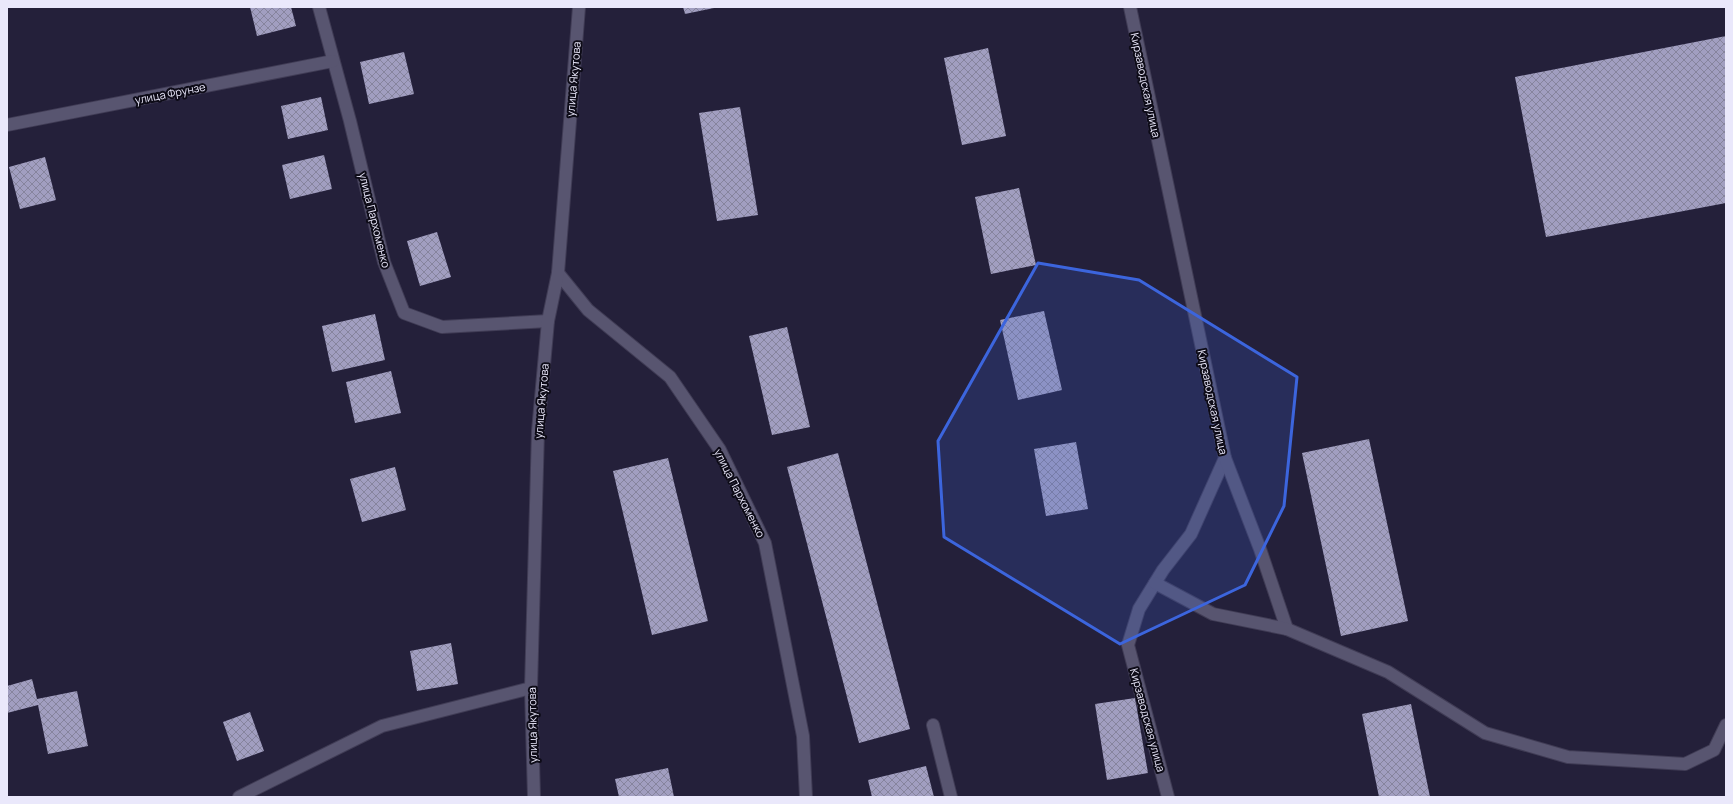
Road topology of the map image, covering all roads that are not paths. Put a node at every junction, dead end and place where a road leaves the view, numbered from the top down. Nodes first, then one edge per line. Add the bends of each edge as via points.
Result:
1 (319, 7) edge
2 (579, 7) edge
3 (1130, 7) edge
4 (333, 61) junction
5 (7, 125) edge
6 (558, 273) junction
7 (548, 321) junction
8 (1225, 458) junction
9 (1155, 583) junction
10 (1287, 629) junction
11 (531, 688) junction
12 (933, 725) dead end
13 (1726, 725) edge
14 (239, 797) edge
15 (534, 797) edge
16 (806, 797) edge
17 (951, 797) edge
18 (1168, 797) edge

1 - 4 street, улица Пархоменко
2 - 6 street, улица Якутова
3 - 8 street, Кирзаводская улица
4 - 5 street, улица Фрунзе
4 - 7 street, улица Пархоменко via 384,262 404,314 442,327
6 - 7 street, улица Якутова
6 - 16 street, улица Пархоменко via 588,310 670,377 720,450 766,543 803,736
7 - 11 street, улица Якутова via 538,431
8 - 9 street, Кирзаводская улица via 1191,534
8 - 10 street
9 - 10 street via 1213,614
9 - 18 street, Кирзаводская улица via 1139,609 1128,645
10 - 13 street via 1388,672 1485,733 1568,757 1685,764 1714,750
11 - 14 street via 382,726
11 - 15 street, улица Якутова
12 - 17 street

